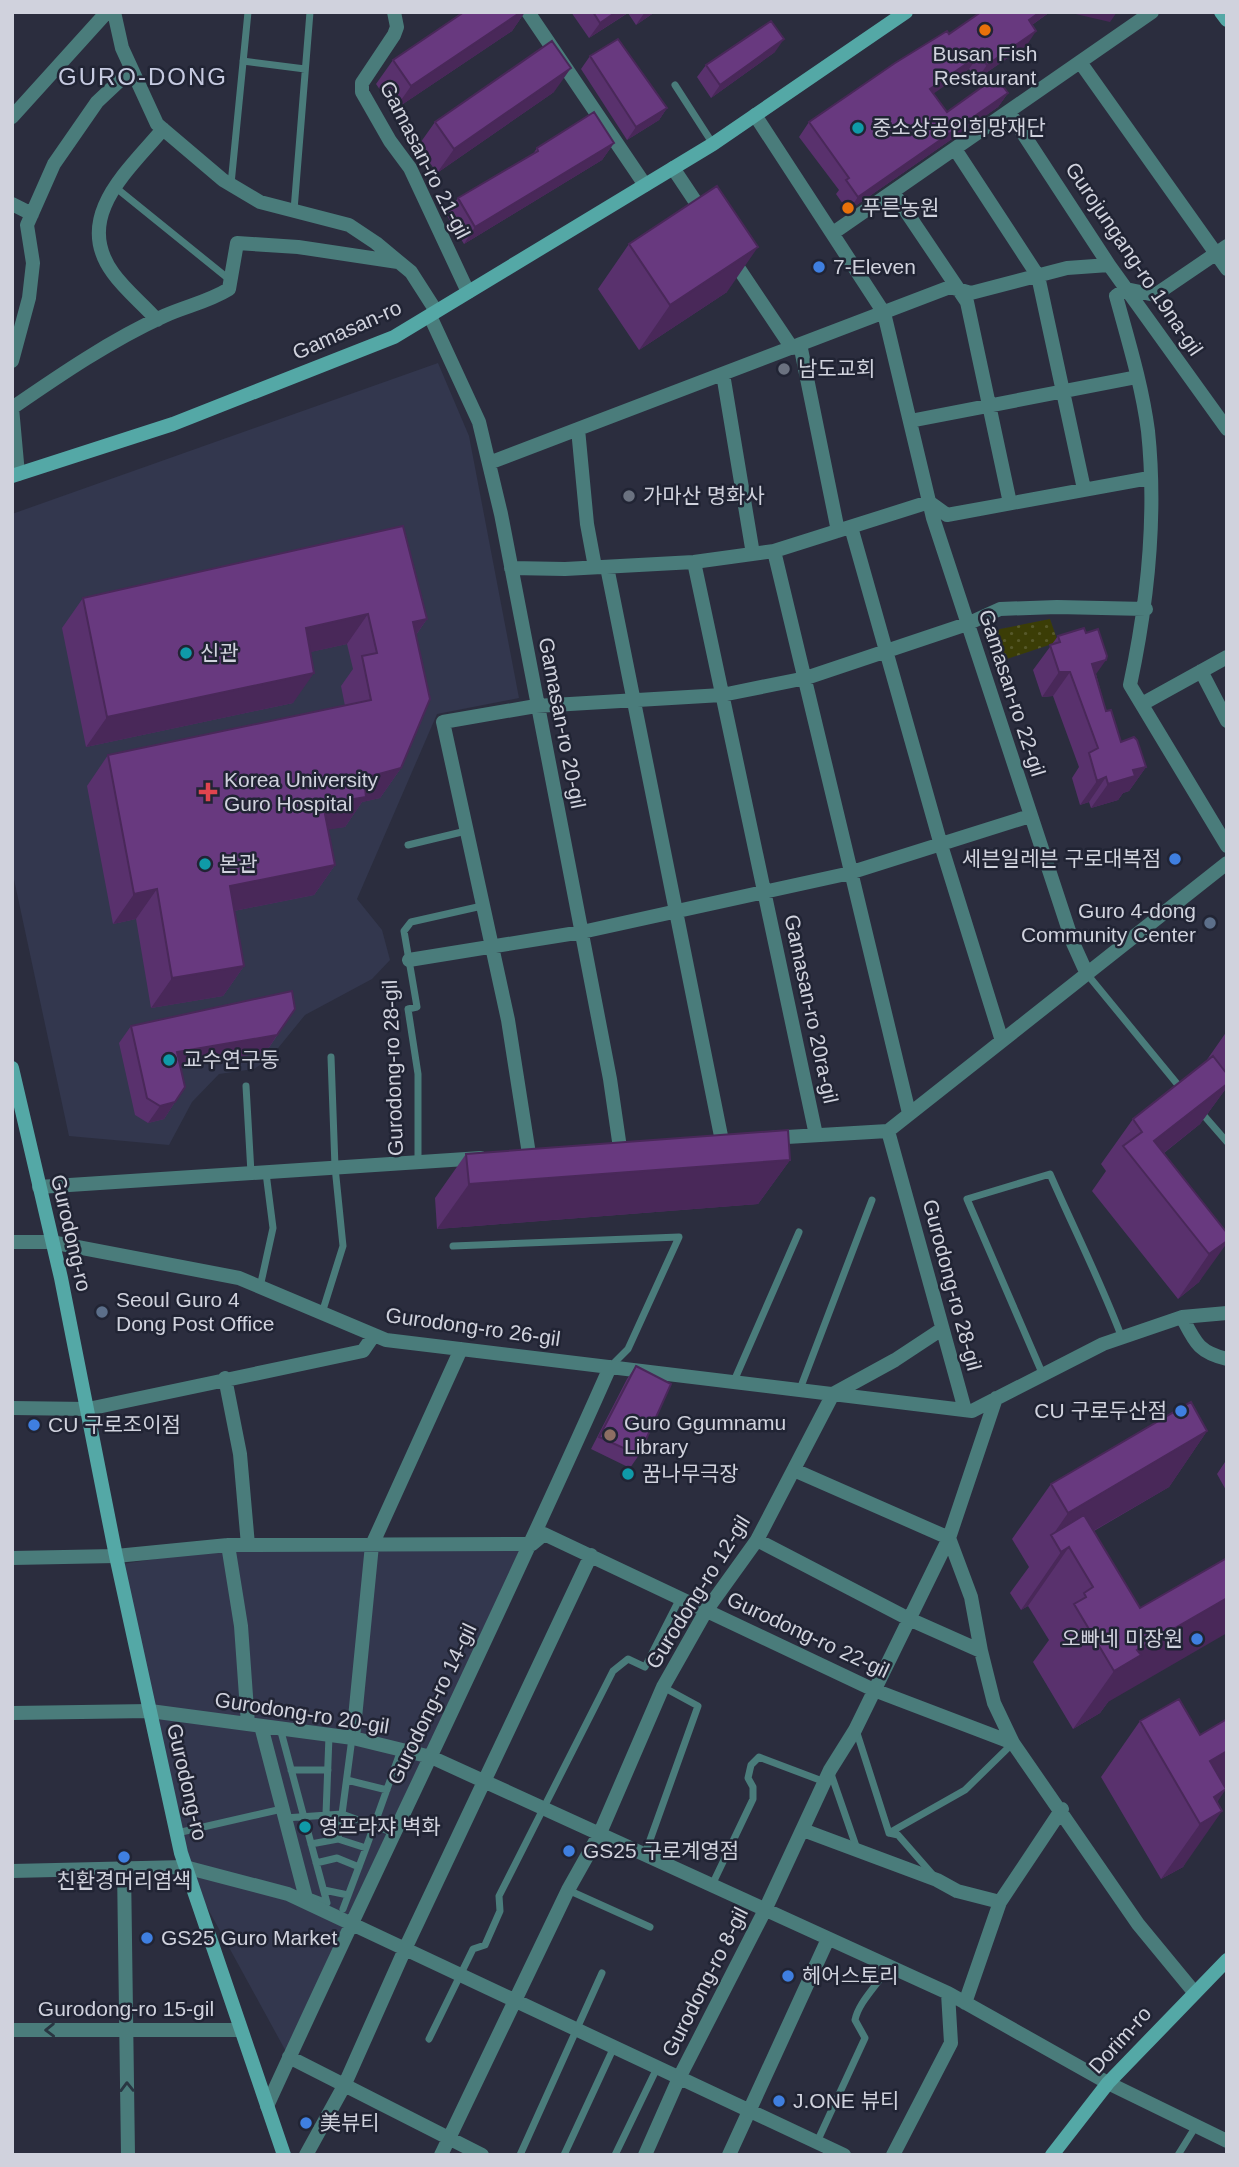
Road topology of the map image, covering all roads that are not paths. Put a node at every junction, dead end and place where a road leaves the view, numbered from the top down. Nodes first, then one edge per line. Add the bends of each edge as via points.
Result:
1 (107, 12) edge
2 (114, 12) edge
3 (248, 12) edge
4 (310, 12) edge
5 (394, 12) edge
6 (528, 12) edge
7 (906, 12) edge
8 (1152, 12) edge
9 (1222, 12) edge
10 (1227, 20) edge
11 (243, 61) junction
12 (1080, 62) junction
13 (306, 69) junction
14 (131, 70) junction
15 (676, 85) dead end
16 (1009, 111) junction
17 (755, 115) junction
18 (12, 117) edge
19 (163, 130) junction
20 (713, 144) junction
21 (955, 149) junction
22 (673, 168) junction
23 (231, 185) junction
24 (645, 185) junction
25 (115, 187) junction
26 (892, 192) junction
27 (12, 204) edge
28 (294, 210) junction
29 (32, 214) junction
30 (710, 224) edge
31 (833, 233) junction
32 (725, 247) edge
33 (1221, 250) edge
34 (399, 262) junction
35 (1109, 265) junction
36 (1227, 269) edge
37 (1038, 276) junction
38 (230, 281) junction
39 (958, 289) junction
40 (1126, 289) junction
41 (468, 292) junction
42 (433, 313) junction
43 (884, 313) junction
44 (157, 320) junction
45 (796, 346) junction
46 (12, 360) edge
47 (723, 374) junction
48 (1138, 377) junction
49 (1062, 391) junction
50 (989, 406) junction
51 (12, 408) edge
52 (910, 421) junction
53 (579, 429) junction
54 (1227, 429) edge
55 (489, 463) junction
56 (15, 475) edge
57 (1149, 478) junction
58 (1084, 489) junction
59 (929, 502) junction
60 (1010, 503) junction
61 (844, 529) junction
62 (774, 551) junction
63 (753, 554) junction
64 (694, 562) junction
65 (601, 567) junction
66 (511, 568) junction
67 (1146, 609) junction
68 (967, 624) junction
69 (885, 652) junction
70 (1227, 657) edge
71 (1201, 671) junction
72 (806, 678) junction
73 (722, 695) junction
74 (634, 700) junction
75 (1142, 704) junction
76 (536, 706) junction
77 (1227, 721) edge
78 (1030, 816) junction
79 (466, 831) junction
80 (408, 845) dead end
81 (940, 845) junction
82 (1227, 846) edge
83 (1227, 863) edge
84 (852, 872) junction
85 (765, 892) junction
86 (482, 906) junction
87 (674, 912) junction
88 (582, 932) junction
89 (491, 946) junction
90 (409, 960) junction
91 (1087, 974) junction
92 (1002, 1041) junction
93 (331, 1056) dead end
94 (12, 1068) edge
95 (246, 1086) dead end
96 (15, 1094) edge
97 (1188, 1096) edge
98 (1196, 1106) edge
99 (909, 1113) junction
100 (888, 1130) junction
101 (816, 1135) junction
102 (1227, 1142) edge
103 (619, 1148) edge
104 (418, 1162) junction
105 (335, 1167) junction
106 (266, 1172) junction
107 (251, 1173) junction
108 (39, 1187) junction
109 (872, 1200) dead end
110 (799, 1232) dead end
111 (12, 1242) edge
112 (51, 1242) junction
113 (453, 1246) dead end
114 (260, 1287) junction
115 (322, 1313) junction
116 (1227, 1313) edge
117 (1182, 1317) junction
118 (942, 1329) junction
119 (374, 1335) junction
120 (1122, 1338) junction
121 (461, 1349) junction
122 (1227, 1359) edge
123 (610, 1367) junction
124 (1043, 1374) junction
125 (225, 1378) junction
126 (734, 1382) junction
127 (800, 1390) junction
128 (833, 1394) junction
129 (996, 1398) junction
130 (12, 1408) edge
131 (88, 1409) junction
132 (965, 1410) junction
133 (794, 1470) junction
134 (949, 1538) junction
135 (757, 1540) junction
136 (532, 1544) junction
137 (229, 1545) junction
138 (248, 1545) junction
139 (372, 1545) junction
140 (591, 1555) junction
141 (116, 1556) junction
142 (12, 1558) edge
143 (680, 1598) junction
144 (706, 1611) junction
145 (909, 1619) junction
146 (981, 1651) junction
147 (663, 1687) junction
148 (874, 1690) junction
149 (150, 1711) junction
150 (12, 1713) edge
151 (254, 1725) junction
152 (280, 1728) junction
153 (855, 1730) junction
154 (329, 1736) junction
155 (353, 1738) junction
156 (1013, 1743) junction
157 (401, 1751) junction
158 (431, 1758) junction
159 (290, 1770) junction
160 (328, 1770) junction
161 (827, 1776) junction
162 (347, 1780) junction
163 (484, 1780) junction
164 (387, 1790) junction
165 (544, 1807) junction
166 (1062, 1809) junction
167 (283, 1814) junction
168 (326, 1814) junction
169 (342, 1814) junction
170 (303, 1816) junction
171 (375, 1826) junction
172 (803, 1830) junction
173 (177, 1833) junction
174 (394, 1833) junction
175 (600, 1833) junction
176 (889, 1833) junction
177 (338, 1839) junction
178 (311, 1844) junction
179 (366, 1848) junction
180 (858, 1852) junction
181 (645, 1854) junction
182 (316, 1863) junction
183 (185, 1867) junction
184 (359, 1867) junction
185 (124, 1868) junction
186 (12, 1871) edge
187 (937, 1880) junction
188 (712, 1885) junction
189 (324, 1890) junction
190 (568, 1890) junction
191 (348, 1895) junction
192 (306, 1898) junction
193 (1000, 1902) junction
194 (327, 1903) junction
195 (765, 1910) junction
196 (349, 1915) junction
197 (650, 1927) dead end
198 (828, 1939) junction
199 (405, 1949) junction
200 (1227, 1960) edge
201 (888, 1967) junction
202 (603, 1973) dead end
203 (459, 1974) junction
204 (1194, 1992) junction
205 (948, 1993) junction
206 (515, 2001) junction
207 (965, 2003) junction
208 (12, 2030) edge
209 (126, 2030) junction
210 (240, 2030) junction
211 (578, 2030) junction
212 (429, 2039) dead end
213 (614, 2047) junction
214 (289, 2057) junction
215 (657, 2067) junction
216 (679, 2078) junction
217 (1108, 2083) junction
218 (344, 2086) junction
219 (267, 2106) junction
220 (750, 2110) junction
221 (1196, 2126) junction
222 (449, 2138) junction
223 (1227, 2141) edge
224 (817, 2142) junction
225 (839, 2154) edge
226 (128, 2155) edge
227 (285, 2155) edge
228 (306, 2155) edge
229 (441, 2155) edge
230 (482, 2155) edge
231 (520, 2155) edge
232 (564, 2155) edge
233 (615, 2155) edge
234 (645, 2155) edge
235 (729, 2155) edge
236 (893, 2155) edge
237 (1052, 2155) edge
238 (1178, 2155) edge

1 - 18 street
2 - 14 street
3 - 11 lane
4 - 13 lane
5 - 41 street, Gamasan-ro 21-gil via 394,35 362,83 362,93 410,168
6 - 24 street
7 - 17 main road, Gamasan-ro
8 - 12 street
9 - 10 main road
11 - 13 lane
11 - 23 lane
12 - 16 street
12 - 33 street
13 - 28 lane
14 - 19 street
14 - 29 street via 97,102 54,164
15 - 20 lane
16 - 21 street
16 - 35 street, Gurojungang-ro 19na-gil
17 - 20 main road, Gamasan-ro
17 - 31 street, Gamasan-ro 22-gil
19 - 23 street, Gamasan-ro 20-gil
19 - 25 street
20 - 22 main road, Gamasan-ro
21 - 26 street
21 - 37 street
22 - 24 main road, Gamasan-ro
22 - 30 street
23 - 28 street, Gamasan-ro 20-gil via 260,202
24 - 41 main road, Gamasan-ro
25 - 38 lane
25 - 44 street via 98,218 105,261
26 - 31 street
26 - 39 street
27 - 29 street
28 - 34 street, Gamasan-ro 20-gil via 349,225
29 - 46 street via 27,225 33,263 29,298
31 - 43 street, Gamasan-ro 22-gil
32 - 45 street
33 - 36 street
33 - 40 street via 1155,295
34 - 38 street via 237,243
34 - 42 street, Gamasan-ro 20-gil via 411,272
35 - 37 street
35 - 40 street, Gurojungang-ro 19na-gil
37 - 39 street via 971,293
37 - 49 street
38 - 44 street via 229,289 212,300
39 - 43 street via 950,287
39 - 50 street via 967,302
40 - 48 street via 1116,296
40 - 54 street, Gurojungang-ro 19na-gil
41 - 42 main road, Gamasan-ro
42 - 55 street, Gamasan-ro 20-gil via 479,422
42 - 56 main road, Gamasan-ro via 394,337 173,425
43 - 45 street
43 - 52 street, Gamasan-ro 22-gil
44 - 51 street
45 - 47 street
45 - 61 street
47 - 53 street
47 - 63 street
48 - 49 street
48 - 57 street via 1148,431
49 - 50 street
49 - 58 street
50 - 52 street
50 - 60 street
51 - 56 street
52 - 59 street, Gamasan-ro 22-gil
53 - 55 street
53 - 65 street via 587,524
55 - 66 street, Gamasan-ro 20-gil
57 - 58 street
57 - 67 street via 1151,544
58 - 60 street
59 - 60 street via 947,515
59 - 61 street
59 - 68 street, Gamasan-ro 22-gil
61 - 62 street
61 - 69 street
62 - 63 street
62 - 72 street
63 - 64 street
64 - 65 street
64 - 73 street
65 - 66 street
65 - 74 street
66 - 76 street, Gamasan-ro 20-gil
67 - 68 street via 1000,609
67 - 75 street via 1130,685
68 - 69 street
68 - 78 street, Gamasan-ro 22-gil
69 - 72 street
69 - 81 street
70 - 71 street
71 - 75 street
71 - 77 street
72 - 73 street
72 - 84 street
73 - 74 street
73 - 85 street
74 - 76 street
74 - 87 street
75 - 82 street
76 - 79 street, Gurodong-ro 28-gil via 443,722
76 - 88 street, Gamasan-ro 20-gil
78 - 81 street, Gamasan-ro 20ra-gil
78 - 91 street, Gamasan-ro 22-gil
79 - 80 lane
79 - 86 street, Gurodong-ro 28-gil
81 - 84 street, Gamasan-ro 20ra-gil
81 - 92 street
83 - 91 street
84 - 85 street, Gamasan-ro 20ra-gil
84 - 99 street
85 - 87 street, Gamasan-ro 20ra-gil
85 - 101 street, Gamasan-ro 20ra-gil
86 - 89 street, Gurodong-ro 28-gil
86 - 90 lane, Gurodong-ro 28-gil via 411,922 404,931
87 - 88 street, Gamasan-ro 20ra-gil
87 - 101 street via 729,1141
88 - 89 street, Gamasan-ro 20ra-gil
88 - 103 street, Gamasan-ro 20-gil
89 - 90 street, Gamasan-ro 20ra-gil
89 - 104 street, Gurodong-ro 28-gil via 508,1020 522,1155
90 - 104 lane, Gurodong-ro 28-gil via 417,1007 408,1009 418,1074
91 - 92 street
91 - 97 lane
92 - 99 street
93 - 105 lane
94 - 96 main road, Gurodong-ro
95 - 107 lane
96 - 108 main road, Gurodong-ro
98 - 102 lane
99 - 100 street
100 - 101 street
100 - 118 street, Gurodong-ro 28-gil
104 - 105 street, Gurodong-ro 28-gil
105 - 106 street, Gurodong-ro 28-gil
105 - 115 lane via 343,1246
106 - 107 street, Gurodong-ro 28-gil
106 - 114 lane via 273,1228
107 - 108 street, Gurodong-ro 28-gil
108 - 112 main road, Gurodong-ro
109 - 127 lane
110 - 126 lane
111 - 112 street, Gurodong-ro 26-gil
112 - 114 street, Gurodong-ro 26-gil via 239,1278
112 - 131 main road, Gurodong-ro
113 - 123 lane via 679,1237 628,1349
114 - 115 street, Gurodong-ro 26-gil
115 - 119 street, Gurodong-ro 26-gil
116 - 117 street, Gurodong-ro 26-gil
117 - 120 street, Gurodong-ro 26-gil
117 - 122 street via 1206,1354
118 - 128 street
118 - 132 street, Gurodong-ro 28-gil
119 - 121 street, Gurodong-ro 26-gil
119 - 125 street via 363,1351
120 - 124 street, Gurodong-ro 26-gil
120 - 124 lane via 1050,1174 967,1199
121 - 123 street, Gurodong-ro 26-gil
121 - 139 street
123 - 126 street, Gurodong-ro 26-gil
123 - 136 street, Gurodong-ro 14-gil
124 - 129 street, Gurodong-ro 26-gil
125 - 131 street
125 - 138 street via 240,1454
126 - 127 street, Gurodong-ro 26-gil
127 - 128 street, Gurodong-ro 26-gil
128 - 132 street, Gurodong-ro 26-gil
128 - 133 street, Gurodong-ro 12-gil
129 - 132 street, Gurodong-ro 26-gil
129 - 134 street, Gurodong-ro 8-gil
130 - 131 street
131 - 141 main road, Gurodong-ro
133 - 134 street
133 - 135 street, Gurodong-ro 12-gil
134 - 145 street, Gurodong-ro 8-gil
134 - 146 street via 971,1597
135 - 144 street, Gurodong-ro 12-gil
135 - 145 street
136 - 139 street, Gurodong-ro 22-gil
136 - 140 street, Gurodong-ro 22-gil via 544,1534
136 - 158 street, Gurodong-ro 14-gil
137 - 138 street, Gurodong-ro 22-gil
137 - 141 street, Gurodong-ro 22-gil
137 - 151 street
138 - 139 street, Gurodong-ro 22-gil
139 - 155 street
140 - 143 street, Gurodong-ro 22-gil
140 - 163 street
141 - 142 street, Gurodong-ro 22-gil
141 - 149 main road, Gurodong-ro
143 - 144 street, Gurodong-ro 22-gil
143 - 165 lane, Gurodong-ro 12-gil via 645,1667 628,1659 613,1671
144 - 147 street, Gurodong-ro 12-gil
144 - 148 street, Gurodong-ro 22-gil
145 - 146 street
145 - 148 street, Gurodong-ro 8-gil
146 - 156 street via 994,1703
147 - 175 street, Gurodong-ro 12-gil
147 - 181 lane via 698,1706
148 - 153 street, Gurodong-ro 8-gil
148 - 156 street, Gurodong-ro 22-gil
149 - 150 street, Gurodong-ro 20-gil
149 - 151 street, Gurodong-ro 20-gil
149 - 173 main road, Gurodong-ro
151 - 152 street, Gurodong-ro 20-gil
151 - 167 street
152 - 154 street, Gurodong-ro 20-gil
152 - 159 lane
153 - 161 street, Gurodong-ro 8-gil
153 - 176 lane
154 - 155 street, Gurodong-ro 20-gil
154 - 160 lane
155 - 157 street, Gurodong-ro 20-gil
155 - 162 lane
156 - 166 street
156 - 176 lane via 965,1790
157 - 158 street, Gurodong-ro 20-gil
157 - 164 lane
158 - 163 street, Gurodong-ro 20-gil
158 - 174 street, Gurodong-ro 14-gil
159 - 160 lane
159 - 170 lane
160 - 168 lane
161 - 172 street, Gurodong-ro 8-gil
161 - 180 lane
161 - 188 lane via 759,1757 751,1765 748,1779 753,1799
162 - 164 lane
162 - 169 lane
163 - 165 street, Gurodong-ro 20-gil
163 - 199 street
164 - 171 lane
165 - 175 street, Gurodong-ro 20-gil
165 - 203 lane via 499,1896 500,1912 485,1945 473,1949
166 - 193 street
166 - 204 street via 1138,1924
167 - 170 lane
167 - 173 lane
167 - 192 street
168 - 169 lane
168 - 170 lane
169 - 171 lane
169 - 177 lane
170 - 178 lane
171 - 174 lane
171 - 179 lane
172 - 180 street
172 - 195 street, Gurodong-ro 8-gil
173 - 183 main road, Gurodong-ro
174 - 196 street, Gurodong-ro 14-gil
175 - 181 street, Gurodong-ro 20-gil
175 - 190 street, Gurodong-ro 12-gil
176 - 187 lane via 898,1835
177 - 178 lane
177 - 179 lane
178 - 182 lane
179 - 184 lane
180 - 187 street
181 - 188 street, Gurodong-ro 20-gil
182 - 184 lane via 337,1858
182 - 189 lane
183 - 185 street
183 - 192 street
183 - 210 main road, Gurodong-ro
184 - 191 lane
185 - 186 street
185 - 209 street
187 - 193 street via 957,1891
188 - 195 street, Gurodong-ro 20-gil
189 - 191 lane
189 - 194 lane
190 - 197 lane
190 - 206 street, Gurodong-ro 12-gil
191 - 196 lane
192 - 194 lane
192 - 196 street
193 - 207 street
194 - 196 lane
195 - 198 street, Gurodong-ro 20-gil
195 - 216 street, Gurodong-ro 8-gil
196 - 199 street
196 - 214 street, Gurodong-ro 14-gil
198 - 201 street, Gurodong-ro 20-gil
198 - 220 street
199 - 203 street
199 - 218 street
200 - 204 main road, Dorim-ro
201 - 205 street, Gurodong-ro 20-gil
201 - 224 lane via 858,2008 855,2020 864,2038
202 - 211 lane
203 - 206 street
203 - 212 lane
204 - 217 main road, Dorim-ro
205 - 207 street, Gurodong-ro 20-gil
205 - 236 street via 951,2043
206 - 211 street
206 - 222 street, Gurodong-ro 12-gil
207 - 217 street, Gurodong-ro 20-gil
209 -> 208 street, Gurodong-ro 15-gil
209 - 210 street, Gurodong-ro 15-gil
226 -> 209 street
210 - 219 main road, Gurodong-ro
211 - 213 street
211 - 231 lane
213 - 215 street
213 - 232 lane
214 - 218 street
214 - 219 street, Gurodong-ro 14-gil
215 - 216 street
215 - 233 lane
216 - 220 street
216 - 234 street, Gurodong-ro 8-gil
217 - 221 street, Gurodong-ro 20-gil
217 - 237 main road, Dorim-ro
218 - 222 street
218 - 228 street
219 - 227 main road, Gurodong-ro
220 - 224 street
220 - 235 street
221 - 223 street, Gurodong-ro 20-gil
221 - 238 lane
222 - 229 street, Gurodong-ro 12-gil
222 - 230 street
224 - 225 street

